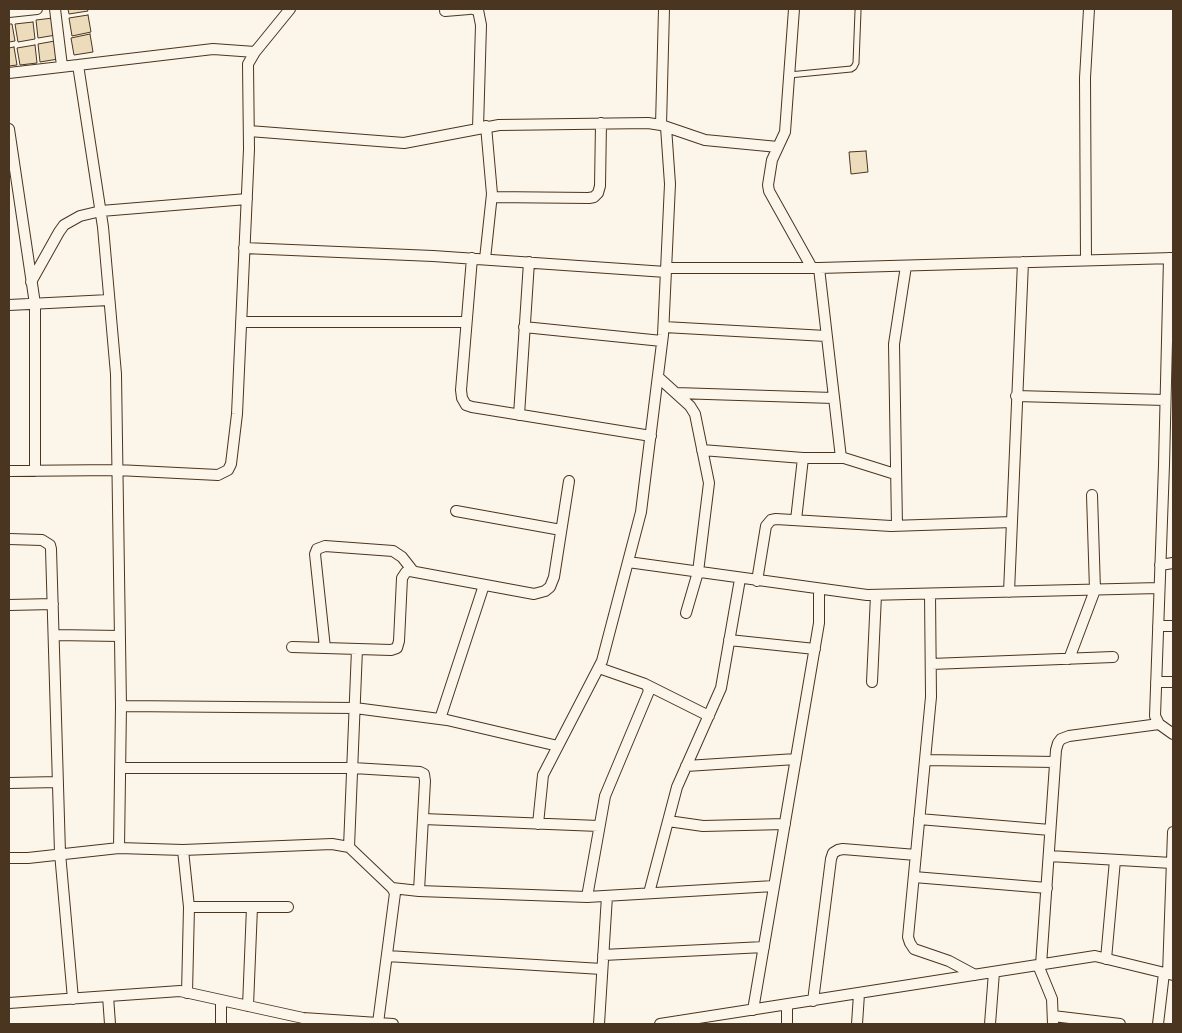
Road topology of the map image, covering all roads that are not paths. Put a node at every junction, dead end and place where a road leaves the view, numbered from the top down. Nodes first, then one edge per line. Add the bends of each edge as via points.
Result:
1 (38, 9) edge
2 (55, 9) edge
3 (290, 9) edge
4 (471, 9) edge
5 (664, 9) edge
6 (794, 9) edge
7 (1089, 9) edge
8 (445, 11) dead end
9 (858, 11) dead end
10 (9, 12) edge
11 (255, 52) junction
12 (78, 65) junction
13 (62, 66) junction
14 (9, 73) edge
15 (789, 75) junction
16 (601, 123) junction
17 (663, 126) junction
18 (482, 127) junction
19 (9, 129) edge
20 (249, 131) junction
21 (778, 147) junction
22 (492, 197) junction
23 (247, 199) junction
24 (100, 211) junction
25 (244, 248) junction
26 (472, 258) junction
27 (1171, 258) edge
28 (485, 259) junction
29 (1086, 260) junction
30 (529, 262) junction
31 (1023, 262) junction
32 (906, 266) junction
33 (815, 268) junction
34 (666, 270) junction
35 (32, 282) junction
36 (109, 300) junction
37 (35, 304) junction
38 (9, 305) edge
39 (241, 322) junction
40 (466, 322) junction
41 (524, 327) junction
42 (664, 327) junction
43 (826, 336) junction
44 (662, 341) junction
45 (1170, 366) edge
46 (658, 377) junction
47 (676, 393) junction
48 (1016, 396) junction
49 (833, 398) junction
50 (1166, 400) junction
51 (519, 415) junction
52 (651, 436) junction
53 (702, 450) junction
54 (803, 458) junction
55 (841, 458) junction
56 (117, 470) junction
57 (9, 471) edge
58 (35, 471) junction
59 (896, 474) junction
60 (569, 481) dead end
61 (1092, 495) dead end
62 (456, 511) dead end
63 (796, 520) junction
64 (1012, 522) junction
65 (897, 526) junction
66 (561, 530) junction
67 (9, 540) edge
68 (628, 562) junction
69 (1173, 563) edge
70 (1160, 565) junction
71 (413, 572) junction
72 (698, 572) junction
73 (740, 578) junction
74 (757, 581) junction
75 (484, 584) junction
76 (1159, 588) junction
77 (819, 589) junction
78 (1095, 590) junction
79 (1009, 592) junction
80 (930, 594) junction
81 (876, 595) junction
82 (53, 604) junction
83 (9, 605) edge
84 (686, 613) dead end
85 (1158, 626) junction
86 (1173, 626) edge
87 (54, 635) junction
88 (120, 636) junction
89 (730, 640) junction
90 (292, 647) dead end
91 (325, 648) junction
92 (357, 649) junction
93 (814, 649) junction
94 (1113, 657) dead end
95 (1069, 659) junction
96 (930, 664) junction
97 (599, 668) junction
98 (872, 682) dead end
99 (1156, 682) junction
100 (1173, 682) edge
101 (647, 685) junction
102 (121, 706) junction
103 (355, 708) junction
104 (709, 716) junction
105 (440, 718) junction
106 (1159, 724) junction
107 (1173, 734) edge
108 (558, 746) junction
109 (796, 759) junction
110 (925, 760) junction
111 (1055, 762) junction
112 (686, 766) junction
113 (120, 768) junction
114 (353, 768) junction
115 (58, 782) junction
116 (9, 783) edge
117 (423, 819) junction
118 (919, 819) junction
119 (668, 821) junction
120 (538, 824) junction
121 (785, 824) junction
122 (599, 826) junction
123 (1050, 830) junction
124 (1173, 832) edge
125 (349, 847) junction
126 (120, 848) junction
127 (183, 850) junction
128 (60, 853) junction
129 (916, 855) junction
130 (1049, 856) junction
131 (9, 858) edge
132 (1115, 860) junction
133 (1172, 863) edge
134 (914, 877) junction
135 (774, 886) junction
136 (392, 888) junction
137 (1046, 888) junction
138 (419, 891) junction
139 (649, 893) junction
140 (606, 896) junction
141 (587, 897) junction
142 (189, 906) junction
143 (252, 907) junction
144 (288, 907) dead end
145 (764, 947) junction
146 (603, 955) junction
147 (387, 956) junction
148 (1106, 959) junction
149 (1040, 965) junction
150 (602, 968) junction
151 (994, 972) junction
152 (1168, 974) edge
153 (975, 975) junction
154 (187, 993) junction
155 (859, 994) junction
156 (108, 996) junction
157 (73, 999) junction
158 (221, 1000) junction
159 (813, 1001) junction
160 (9, 1003) edge
161 (787, 1005) junction
162 (248, 1006) junction
163 (753, 1010) junction
164 (1053, 1020) edge
165 (703, 1021) edge
166 (330, 1022) edge
167 (378, 1023) edge
168 (110, 1024) edge
169 (220, 1024) edge
170 (393, 1024) edge
171 (599, 1024) edge
172 (660, 1024) edge
173 (787, 1024) edge
174 (857, 1024) edge
175 (990, 1024) edge
176 (1120, 1024) edge
177 (1158, 1024) edge

1 - 10 street
2 - 13 street
3 - 11 street
4 - 8 street
4 - 18 street via 478,10 481,25
5 - 17 street
6 - 15 street
7 - 29 street via 1085,78
9 - 15 lane via 854,67
11 - 12 street via 213,49
11 - 20 street via 248,64
12 - 13 street
12 - 24 street
13 - 14 street
15 - 21 street via 785,132
16 - 17 street
16 - 18 street
16 - 22 street via 600,186 594,197
17 - 21 street via 705,140
17 - 34 street via 670,184
18 - 20 street via 404,143
18 - 22 street
19 - 35 street
20 - 23 street
21 - 33 street via 770,165 768,188
22 - 28 street
23 - 24 street
23 - 25 street
24 - 35 street via 64,224
24 - 36 street
25 - 26 street
25 - 39 street
26 - 28 street
26 - 40 street
27 - 29 street
27 - 45 street
28 - 30 street
29 - 31 street
30 - 34 street
30 - 41 street
31 - 32 street
31 - 48 street
32 - 33 street
32 - 59 street via 894,344
33 - 34 street
33 - 43 street
34 - 42 street
35 - 37 street
36 - 37 street
36 - 56 street via 116,374
37 - 38 street
37 - 58 street
39 - 40 street
39 - 56 street via 236,420 232,464 228,470 218,475
40 - 51 street via 462,398 472,407
41 - 44 street
41 - 51 street
42 - 43 street
42 - 44 street
43 - 49 street
44 - 46 street
45 - 50 street
46 - 47 street
46 - 52 street
47 - 49 street
47 - 53 street via 696,414
48 - 50 street
48 - 64 street
49 - 55 street
50 - 70 street
51 - 52 street
52 - 68 street via 641,512
53 - 54 street
53 - 72 street via 709,489
54 - 55 street
54 - 63 street
55 - 59 street
56 - 58 street
56 - 88 street
57 - 58 street
59 - 65 street
60 - 66 street
61 - 78 street
62 - 66 street
63 - 65 street
63 - 74 street via 776,519 768,523
64 - 65 street
64 - 79 street
66 - 75 street via 554,577 545,591 534,594
67 - 82 street via 42,540 50,545
68 - 72 street
68 - 97 street
69 - 70 street
70 - 76 street
71 - 75 street
71 - 91 street via 402,557 392,551 326,546 317,549
71 - 92 street via 406,572 402,578 397,648
72 - 73 street
72 - 84 street
73 - 74 street
73 - 89 street
74 - 77 street
75 - 105 street
76 - 78 street
76 - 85 street
77 - 81 street
77 - 93 street via 819,622
78 - 79 street
78 - 95 street
79 - 80 street
80 - 81 street
80 - 96 street
81 - 98 street
82 - 83 street
82 - 87 street
85 - 86 street
85 - 99 street
87 - 88 street
87 - 115 street
88 - 102 street
89 - 93 street
89 - 104 street via 721,688
90 - 91 street
91 - 92 street
92 - 103 street
93 - 109 street
94 - 95 street
95 - 96 street
96 - 110 street via 931,697
97 - 101 street
97 - 108 street
99 - 100 street
99 - 106 street via 1155,716
101 - 104 street
101 - 122 street via 649,691 604,796
102 - 103 street
102 - 113 street
103 - 105 street
103 - 114 street
104 - 112 street
105 - 108 street
106 - 107 street
106 - 111 street via 1069,736 1061,739
108 - 120 street via 542,780
109 - 112 street
109 - 121 street
110 - 111 street
110 - 118 street
111 - 123 street
112 - 119 street
113 - 114 street
113 - 126 street
114 - 117 street via 424,774
114 - 125 street
115 - 116 street
115 - 128 street
117 - 120 street
117 - 138 street
118 - 123 street
118 - 129 street
119 - 121 street via 703,826
119 - 139 street
120 - 122 street
121 - 135 street
122 - 141 street
123 - 130 street
124 - 133 street
125 - 127 street via 332,844
125 - 136 street
126 - 127 street
126 - 128 street
127 - 142 street
128 - 131 street
128 - 157 street
129 - 134 street
129 - 159 street via 844,849 834,853
130 - 132 street
130 - 137 street
132 - 133 street
132 - 148 street
133 - 152 street
134 - 137 street
134 - 153 street via 910,943 914,949 949,960
135 - 139 street
135 - 145 street
136 - 138 street
136 - 147 street via 395,898
137 - 149 street
138 - 141 street
139 - 140 street
140 - 141 street
140 - 146 street
142 - 143 street
142 - 154 street
143 - 144 street
143 - 162 street
145 - 146 street
145 - 163 street
146 - 150 street
147 - 150 street
147 - 167 street
148 - 149 street via 1095,956
148 - 152 street
149 - 151 street
149 - 164 street via 1052,999
150 - 171 street
151 - 153 street
151 - 175 street
152 - 177 street
153 - 155 street
154 - 156 street
154 - 158 street
155 - 159 street
155 - 174 street
156 - 157 street
156 - 168 street
157 - 160 street
158 - 162 street
158 - 169 street
159 - 161 street
161 - 163 street
161 - 173 street
162 - 166 street
163 - 165 street
164 - 176 street
165 - 172 street
166 - 167 street
167 - 170 street

